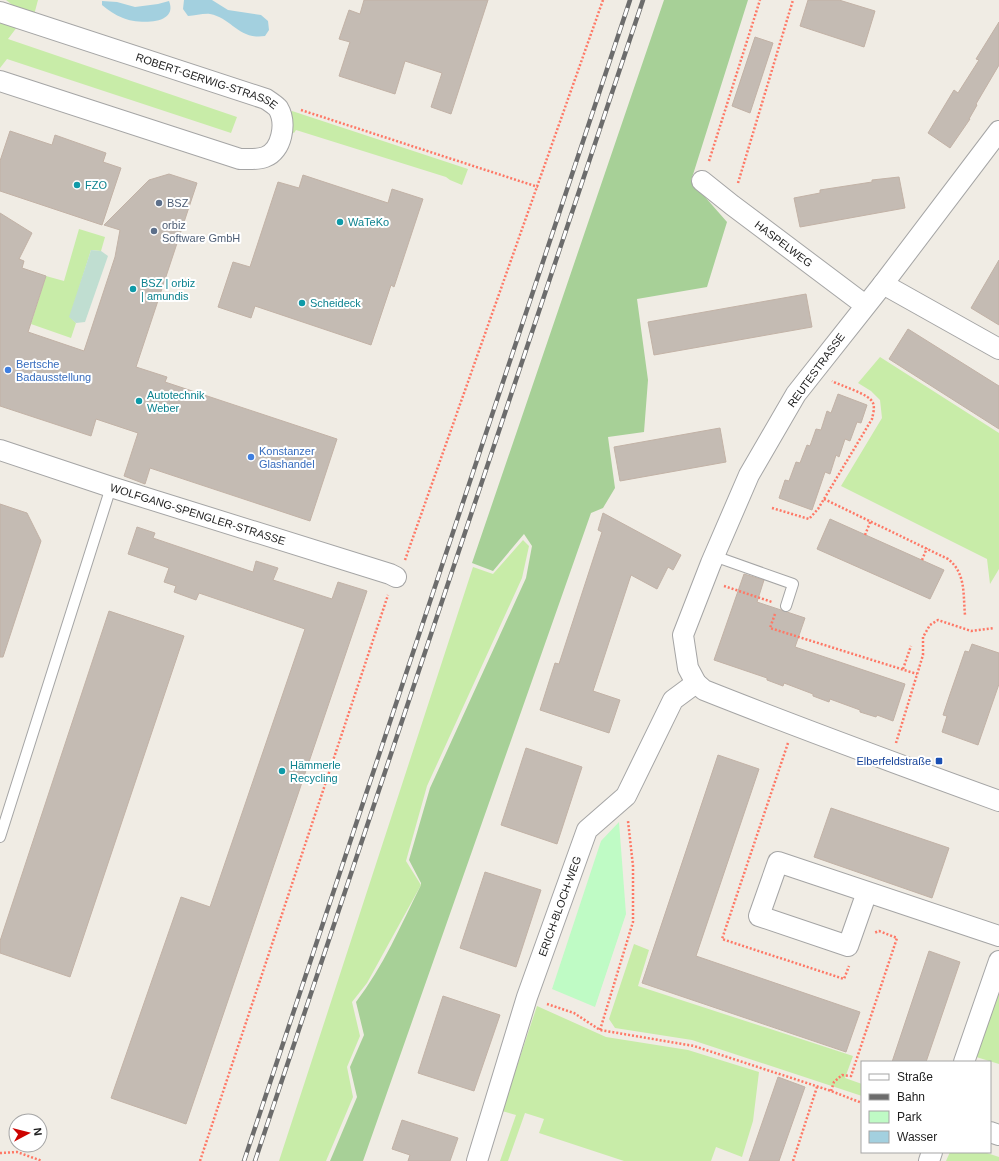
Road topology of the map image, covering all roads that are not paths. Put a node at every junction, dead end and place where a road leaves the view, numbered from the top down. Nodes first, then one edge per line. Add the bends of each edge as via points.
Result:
1 (0, 12) edge
2 (0, 81) edge
3 (999, 131) edge
4 (702, 181) road end
5 (883, 284) junction
6 (865, 305) junction
7 (999, 349) edge
8 (0, 450) edge
9 (111, 488) junction
10 (714, 556) junction
11 (396, 577) dead end
12 (782, 605) road end
13 (696, 683) junction
14 (999, 800) edge
15 (0, 837) edge
16 (867, 892) junction
17 (999, 936) edge
18 (999, 961) edge
19 (964, 1061) edge
20 (477, 1161) edge

1 - 2 street, ROBERT-GERWIG-STRASSE via 266,99 278,108 282,133 273,152 266,157 240,159
3 - 5 street, REUTESTRASSE
4 - 6 street, HASPELWEG
5 - 6 street, REUTESTRASSE
5 - 7 street
6 - 10 street, REUTESTRASSE via 796,394 749,475
8 - 9 street, WOLFGANG-SPENGLER-STRASSE
9 - 11 street, WOLFGANG-SPENGLER-STRASSE
9 - 15 lane
10 - 12 lane via 794,584
10 - 13 street, REUTESTRASSE via 683,635 688,668
13 - 14 street via 704,690 891,762
13 - 20 street, ERICH-BLOCH-WEG via 672,700 626,796 587,830 527,997
16 - 16 street via 778,862 760,916 848,946
16 - 17 street
18 - 19 street

